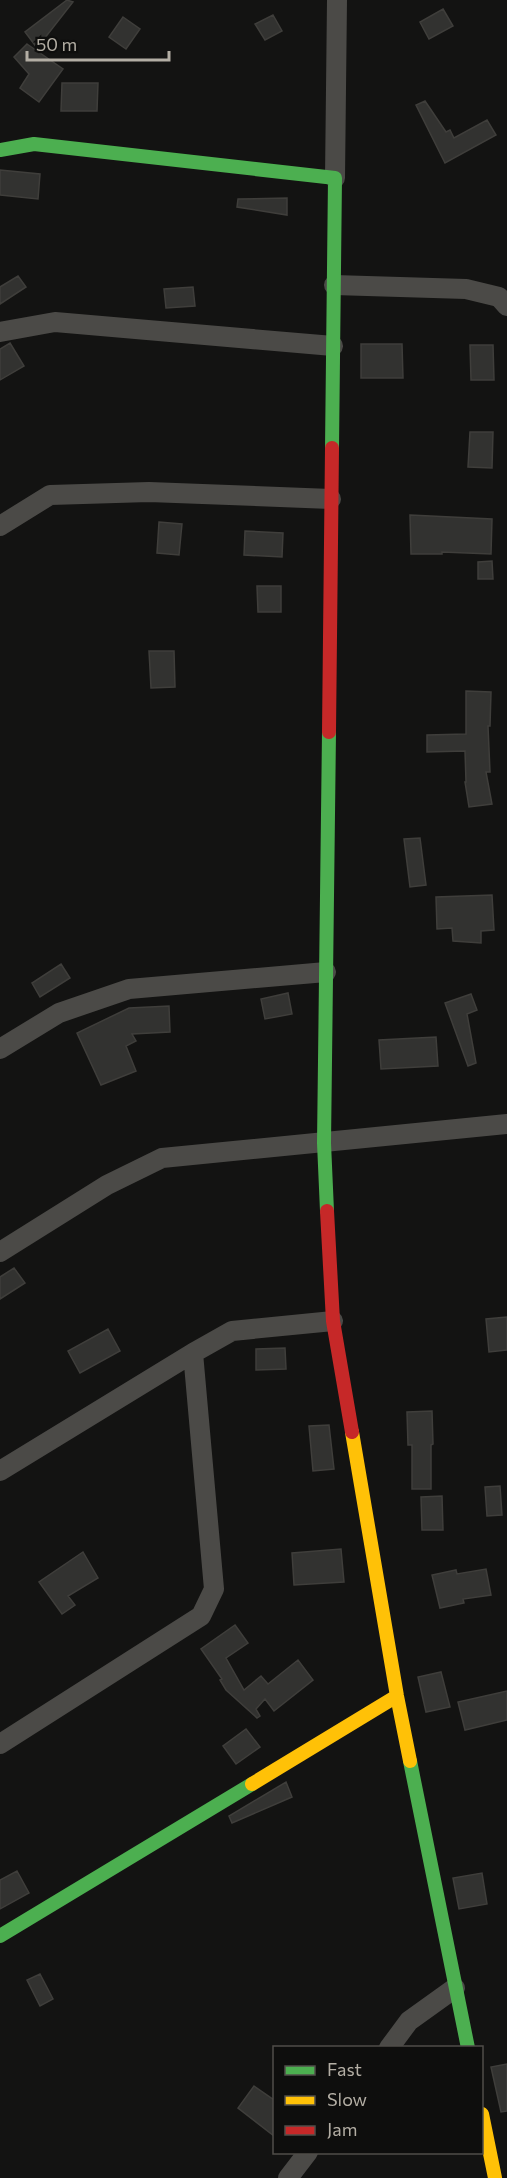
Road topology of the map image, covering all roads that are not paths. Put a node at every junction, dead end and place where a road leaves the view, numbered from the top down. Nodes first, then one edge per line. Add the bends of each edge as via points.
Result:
1 (337, 0) edge
2 (0, 150) edge
3 (335, 178) junction
4 (334, 285) junction
5 (507, 306) edge
6 (0, 332) edge
7 (333, 346) junction
8 (332, 499) junction
9 (0, 526) edge
10 (326, 972) junction
11 (0, 1049) edge
12 (507, 1124) edge
13 (324, 1143) junction
14 (0, 1252) edge
15 (333, 1321) junction
16 (193, 1353) junction
17 (0, 1471) edge
18 (397, 1696) junction
19 (0, 1744) edge
20 (0, 1936) edge
21 (455, 1988) junction
22 (390, 2046) edge
23 (468, 2046) edge
24 (483, 2119) edge
25 (306, 2154) edge
26 (288, 2178) edge
27 (495, 2178) edge

1 - 3 street
2 - 3 street via 34,144
3 - 4 street
4 - 5 street via 466,289 499,297
4 - 7 street
6 - 7 street via 55,322
7 - 8 street
8 - 9 street via 148,492 50,495
8 - 10 street
10 - 11 street via 129,989 59,1013
10 - 13 street
12 - 13 street
13 - 14 street via 162,1158 107,1185
13 - 15 street
15 - 16 street via 232,1331
15 - 18 street
16 - 17 street
16 - 19 street via 214,1589 201,1616
18 - 20 street
18 - 21 street
21 - 22 street via 409,2021
21 - 23 street
24 - 27 street
25 - 26 street

